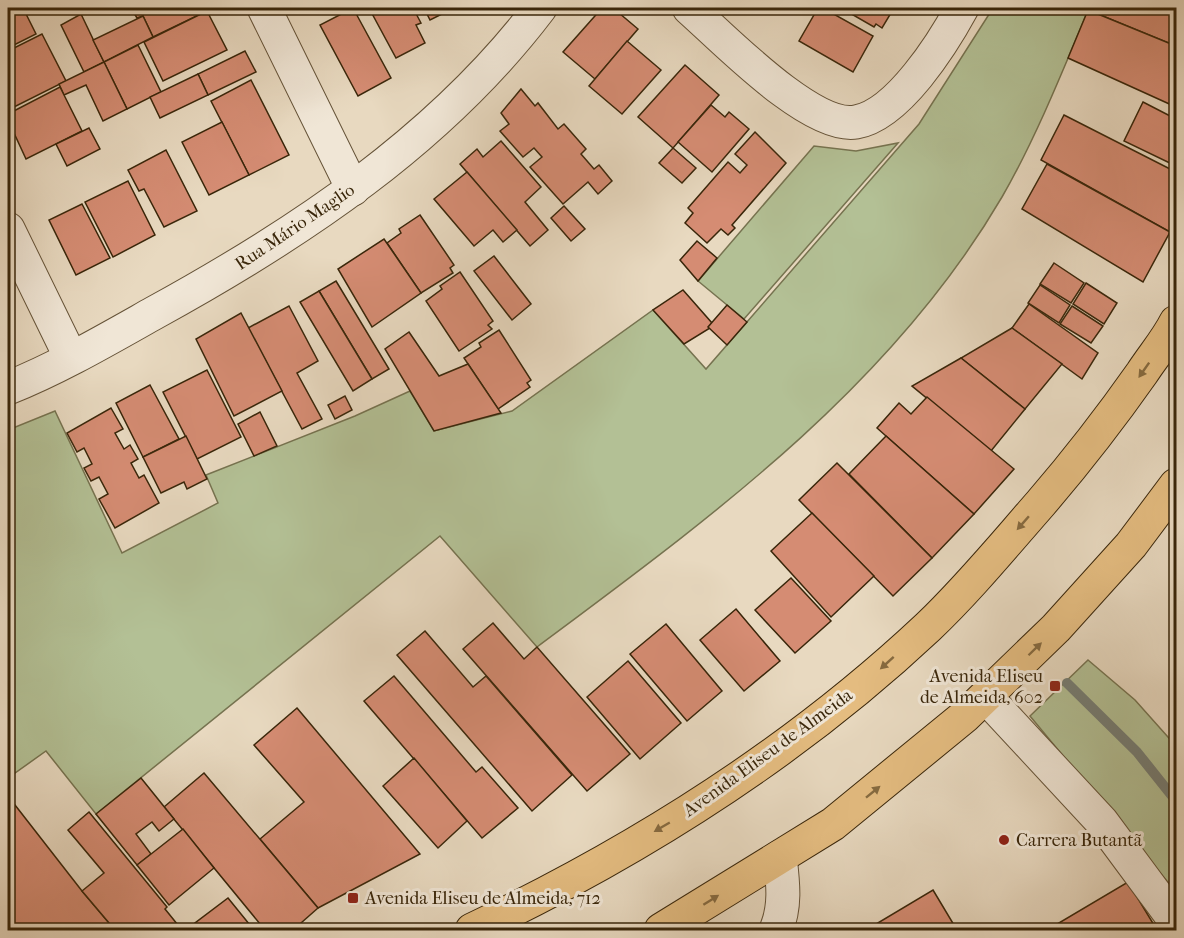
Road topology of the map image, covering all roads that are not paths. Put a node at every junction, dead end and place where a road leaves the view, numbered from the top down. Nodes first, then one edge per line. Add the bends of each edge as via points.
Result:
1 (264, 8) edge
2 (540, 8) edge
3 (689, 8) edge
4 (962, 8) edge
5 (353, 189) junction
6 (8, 229) edge
7 (1176, 322) edge
8 (71, 358) junction
9 (8, 388) edge
10 (1176, 485) edge
11 (986, 697) junction
12 (780, 857) junction
13 (1176, 922) edge
14 (471, 930) edge
15 (661, 930) edge
16 (776, 930) edge

1 - 5 street
2 - 5 street, Rua Mário Maglio via 459,98
3 - 4 street via 790,97 823,116 856,122 904,92 926,66
5 - 8 street, Rua Mário Maglio via 225,274
6 - 8 street
7 -> 14 main road, Avenida Eliseu de Almeida via 1094,441 991,560 929,625 854,692 775,753 673,821 530,903
8 - 9 street, Rua Mário Maglio
11 -> 10 main road via 1056,628 1131,545
12 -> 11 main road via 833,824
11 - 13 street via 1102,822
15 -> 12 main road
12 - 16 street via 784,889

